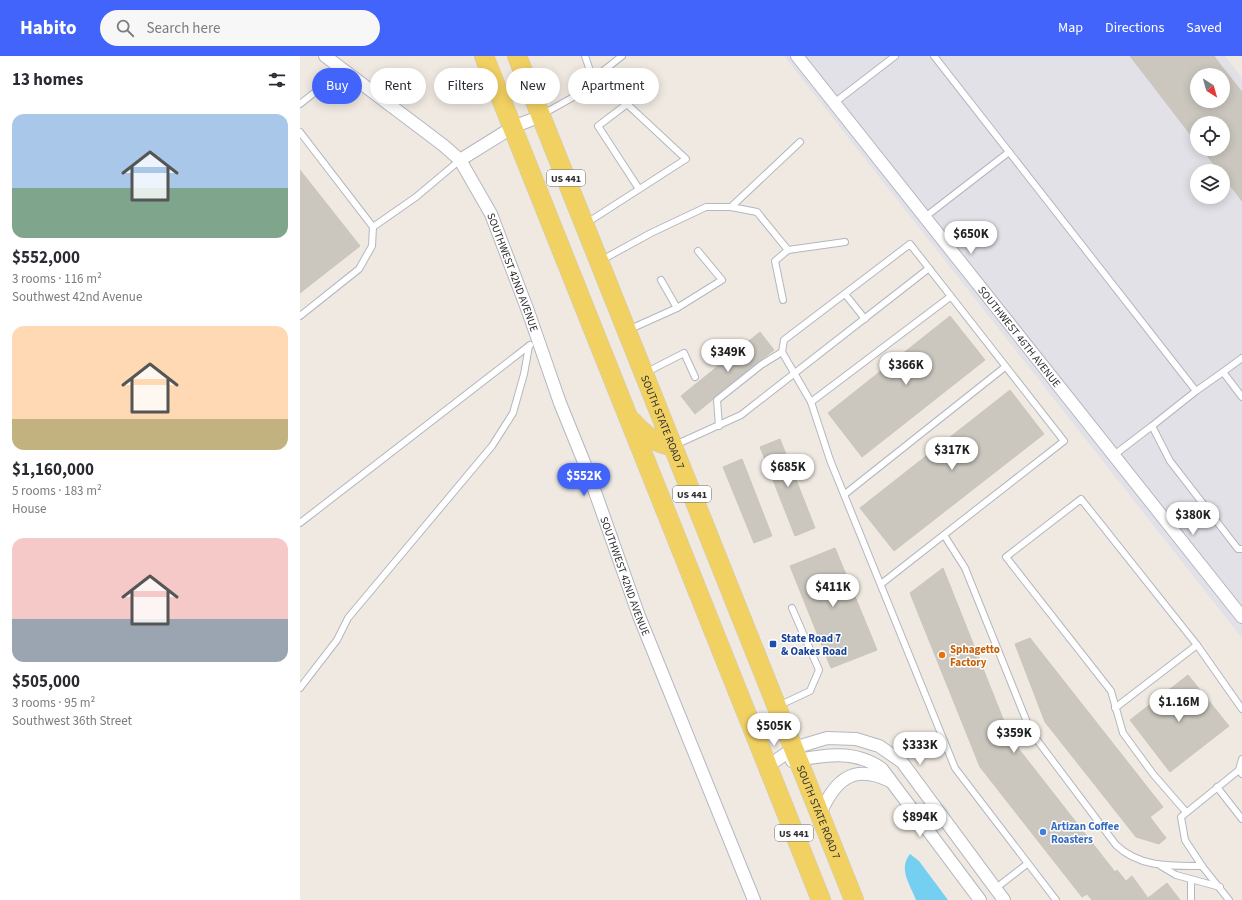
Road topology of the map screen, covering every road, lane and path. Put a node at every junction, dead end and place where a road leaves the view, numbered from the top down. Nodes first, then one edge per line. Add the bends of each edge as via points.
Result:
1 (326, 56) edge
2 (484, 56) edge
3 (517, 56) edge
4 (586, 56) edge
5 (622, 56) edge
6 (797, 56) edge
7 (895, 56) edge
8 (934, 56) edge
9 (341, 68) edge
10 (590, 68) edge
11 (607, 68) edge
12 (362, 84) edge
13 (312, 95) edge
14 (568, 101) edge
15 (834, 102) junction
16 (300, 104) edge
17 (541, 116) junction
18 (513, 127) junction
19 (300, 132) edge
20 (800, 142) dead end
21 (1009, 152) junction
22 (460, 160) junction
23 (639, 189) junction
24 (731, 207) junction
25 (925, 217) junction
26 (584, 225) junction
27 (373, 228) junction
28 (845, 242) dead end
29 (788, 250) junction
30 (698, 251) dead end
31 (599, 262) junction
32 (928, 269) junction
33 (661, 280) dead end
34 (845, 294) junction
35 (950, 297) junction
36 (783, 300) dead end
37 (677, 308) junction
38 (300, 316) edge
39 (865, 319) junction
40 (627, 331) junction
41 (533, 342) junction
42 (782, 352) junction
43 (1242, 358) edge
44 (1005, 367) junction
45 (1224, 372) junction
46 (644, 374) junction
47 (795, 374) junction
48 (695, 377) dead end
49 (1196, 391) junction
50 (1242, 396) edge
51 (811, 402) junction
52 (628, 415) junction
53 (719, 426) junction
54 (1152, 426) junction
55 (673, 446) junction
56 (1114, 455) junction
57 (845, 494) junction
58 (300, 523) edge
59 (944, 535) junction
60 (1242, 549) edge
61 (881, 584) junction
62 (792, 608) dead end
63 (1242, 617) edge
64 (1197, 645) junction
65 (300, 688) edge
66 (777, 706) junction
67 (1115, 708) junction
68 (1242, 709) edge
69 (796, 754) junction
70 (1242, 759) edge
71 (768, 766) junction
72 (1240, 772) edge
73 (894, 783) junction
74 (1217, 787) junction
75 (1186, 812) junction
76 (820, 814) junction
77 (1242, 819) edge
78 (1027, 864) junction
79 (1160, 866) junction
80 (1202, 866) junction
81 (964, 878) junction
82 (1191, 881) junction
83 (1220, 887) junction
84 (996, 888) junction
85 (754, 900) edge
86 (821, 900) edge
87 (854, 900) edge
88 (980, 900) edge
89 (1004, 900) edge
90 (1056, 900) edge
91 (1191, 900) edge
92 (1229, 900) edge

1 - 9 street, SOUTHWEST 42ND AVENUE
2 - 18 main road, US 441
3 - 17 main road, SOUTH STATE ROAD 7 / US 441
4 - 10 lane
5 - 11 lane
6 - 15 street, SOUTHWEST 46TH AVENUE
7 - 15 lane
8 - 21 lane
12 - 22 street, SOUTHWEST 42ND AVENUE
13 - 16 lane
14 - 17 lane
15 - 25 street, SOUTHWEST 46TH AVENUE
17 - 18 street
17 - 26 main road, SOUTH STATE ROAD 7 / US 441
18 - 22 street
18 - 52 main road, US 441
19 - 27 lane
20 - 24 lane
21 - 25 lane
21 - 49 lane
22 - 27 lane via 416,197
22 - 41 street, SOUTHWEST 42ND AVENUE via 491,214
23 - 23 lane via 686,159 627,104 598,126
23 - 26 lane
24 - 29 lane via 757,212
24 - 31 lane via 706,207 651,233
25 - 56 street, SOUTHWEST 46TH AVENUE
26 - 31 main road, SOUTH STATE ROAD 7 / US 441
27 - 38 lane via 372,246 359,269
28 - 29 lane
29 - 36 lane via 776,261
30 - 37 lane via 722,280
31 - 40 main road, SOUTH STATE ROAD 7 / US 441
32 - 34 lane via 910,244
32 - 35 lane
32 - 39 lane
33 - 37 lane
34 - 39 lane
34 - 42 lane via 784,340
35 - 44 lane
35 - 51 lane
37 - 40 lane
39 - 47 lane
40 - 46 main road, SOUTH STATE ROAD 7 / US 441
41 - 58 lane
41 - 65 lane via 513,413 492,446 348,618 337,640
41 - 85 street, SOUTHWEST 42ND AVENUE via 639,616
42 - 47 lane
42 - 53 lane via 761,365 717,400
43 - 45 lane
44 - 57 lane
44 - 59 lane via 1064,441
45 - 49 lane
45 - 50 lane
46 - 48 lane via 684,353
46 - 55 main road, SOUTH STATE ROAD 7 / US 441
47 - 51 lane
47 - 53 lane via 741,415
49 - 54 lane
51 - 57 lane
52 - 55 main road via 651,439 662,445
52 - 71 main road, US 441
53 - 55 lane
54 - 56 lane
54 - 60 lane via 1170,461 1238,549
55 - 66 main road, SOUTH STATE ROAD 7 / US 441
56 - 63 street, SOUTHWEST 46TH AVENUE
57 - 61 lane
59 - 61 lane
59 - 79 lane via 965,568 1031,732 1116,845 1128,855
61 - 78 lane via 955,768
62 - 66 lane via 819,670 810,691
64 - 67 lane
64 - 67 lane via 1081,499 1006,557 1111,691
64 - 68 lane
66 - 69 main road, SOUTH STATE ROAD 7 / US 441
67 - 75 lane via 1123,733 1153,774
69 - 71 street
69 - 73 street via 843,754 859,757 873,762
69 - 76 main road, SOUTH STATE ROAD 7 / US 441
69 - 84 street via 827,738 856,739 879,746 902,762
70 - 72 lane
71 - 86 main road, US 441
72 - 74 lane
73 - 76 street via 877,775 854,774 836,786
73 - 81 street
74 - 75 lane
74 - 77 lane
75 - 80 lane via 1181,817 1185,840
76 - 87 main road, SOUTH STATE ROAD 7 / US 441
78 - 84 lane
78 - 90 lane
79 - 80 lane
79 - 82 lane
80 - 83 lane
81 - 84 street via 986,888
81 - 88 street
82 - 83 lane
82 - 91 lane
83 - 92 lane
84 - 89 street

